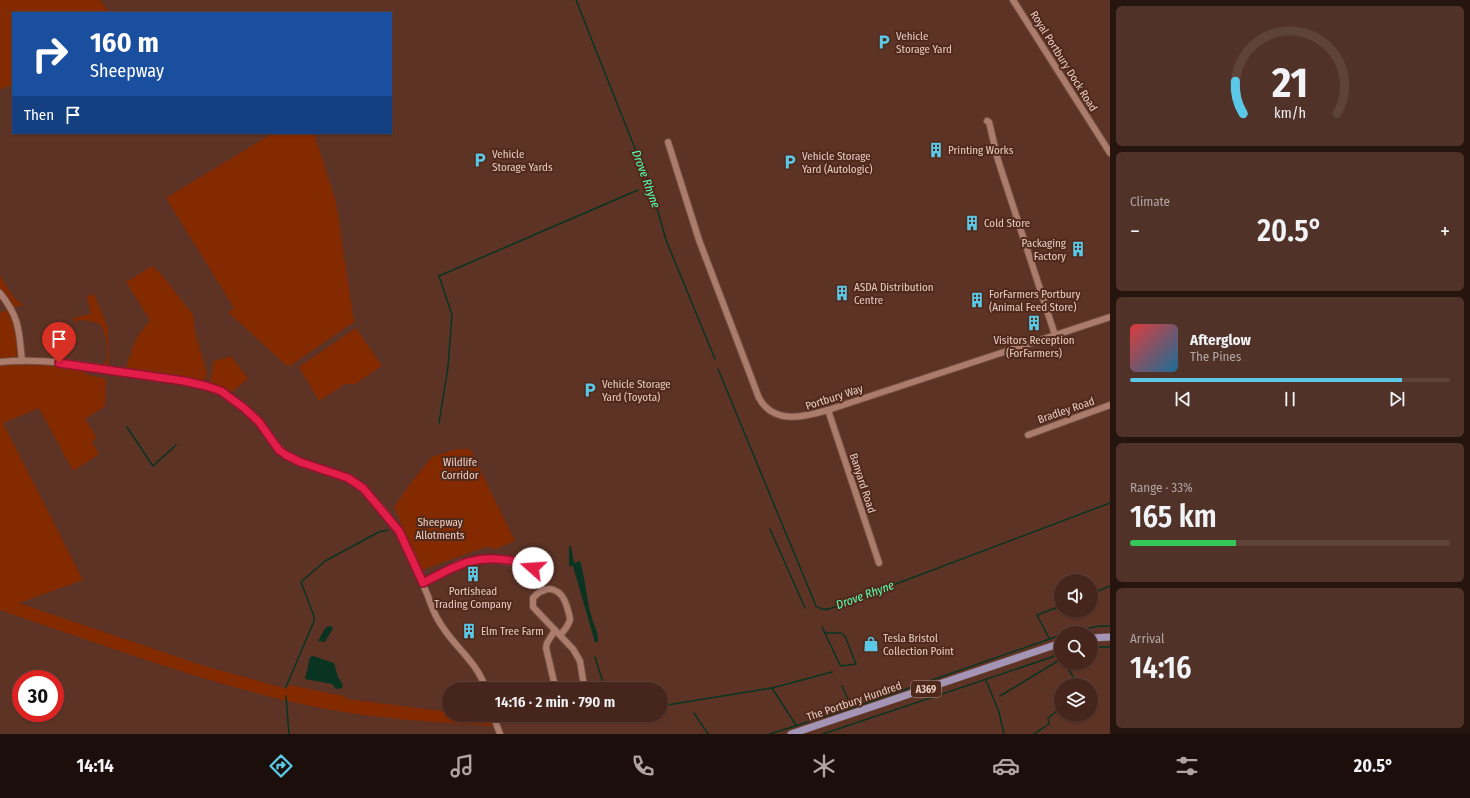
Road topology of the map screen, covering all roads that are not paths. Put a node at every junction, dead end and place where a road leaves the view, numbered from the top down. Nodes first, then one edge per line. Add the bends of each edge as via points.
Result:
1 (1013, 0) edge
2 (987, 121) dead end
3 (668, 142) dead end
4 (1110, 153) edge
5 (0, 293) edge
6 (1110, 317) edge
7 (1055, 335) junction
8 (22, 361) junction
9 (0, 362) edge
10 (1110, 405) edge
11 (828, 410) junction
12 (1028, 435) dead end
13 (879, 563) dead end
14 (423, 583) junction
15 (543, 591) junction
16 (555, 630) junction
17 (560, 635) junction
18 (1110, 637) edge
19 (1098, 638) edge
20 (1054, 646) edge
21 (483, 682) edge
22 (554, 682) edge
23 (585, 682) edge
24 (791, 734) edge

1 - 4 street, Royal Portbury Dock Road
2 - 7 street
3 - 11 street, Portbury Way via 700,240 763,405 782,417 793,418
5 - 8 street via 13,309 17,321
6 - 7 street, Portbury Way
7 - 11 street, Portbury Way
8 - 9 street
8 - 14 street via 109,369 184,381 221,391 259,422 279,450 286,455 348,478 363,488 399,531
10 - 12 street, Bradley Road
11 - 13 street, Banyard Road
14 - 15 street via 460,564 489,558 530,566
14 - 21 street via 436,618 470,659
15 - 16 street via 532,598 533,607
15 - 17 street via 554,590 561,593 565,600 570,618
16 - 17 street
16 - 22 street via 546,648
17 - 23 street via 574,649 580,661
18 - 19 main road
20 - 24 main road, The Portbury Hundred / A369

